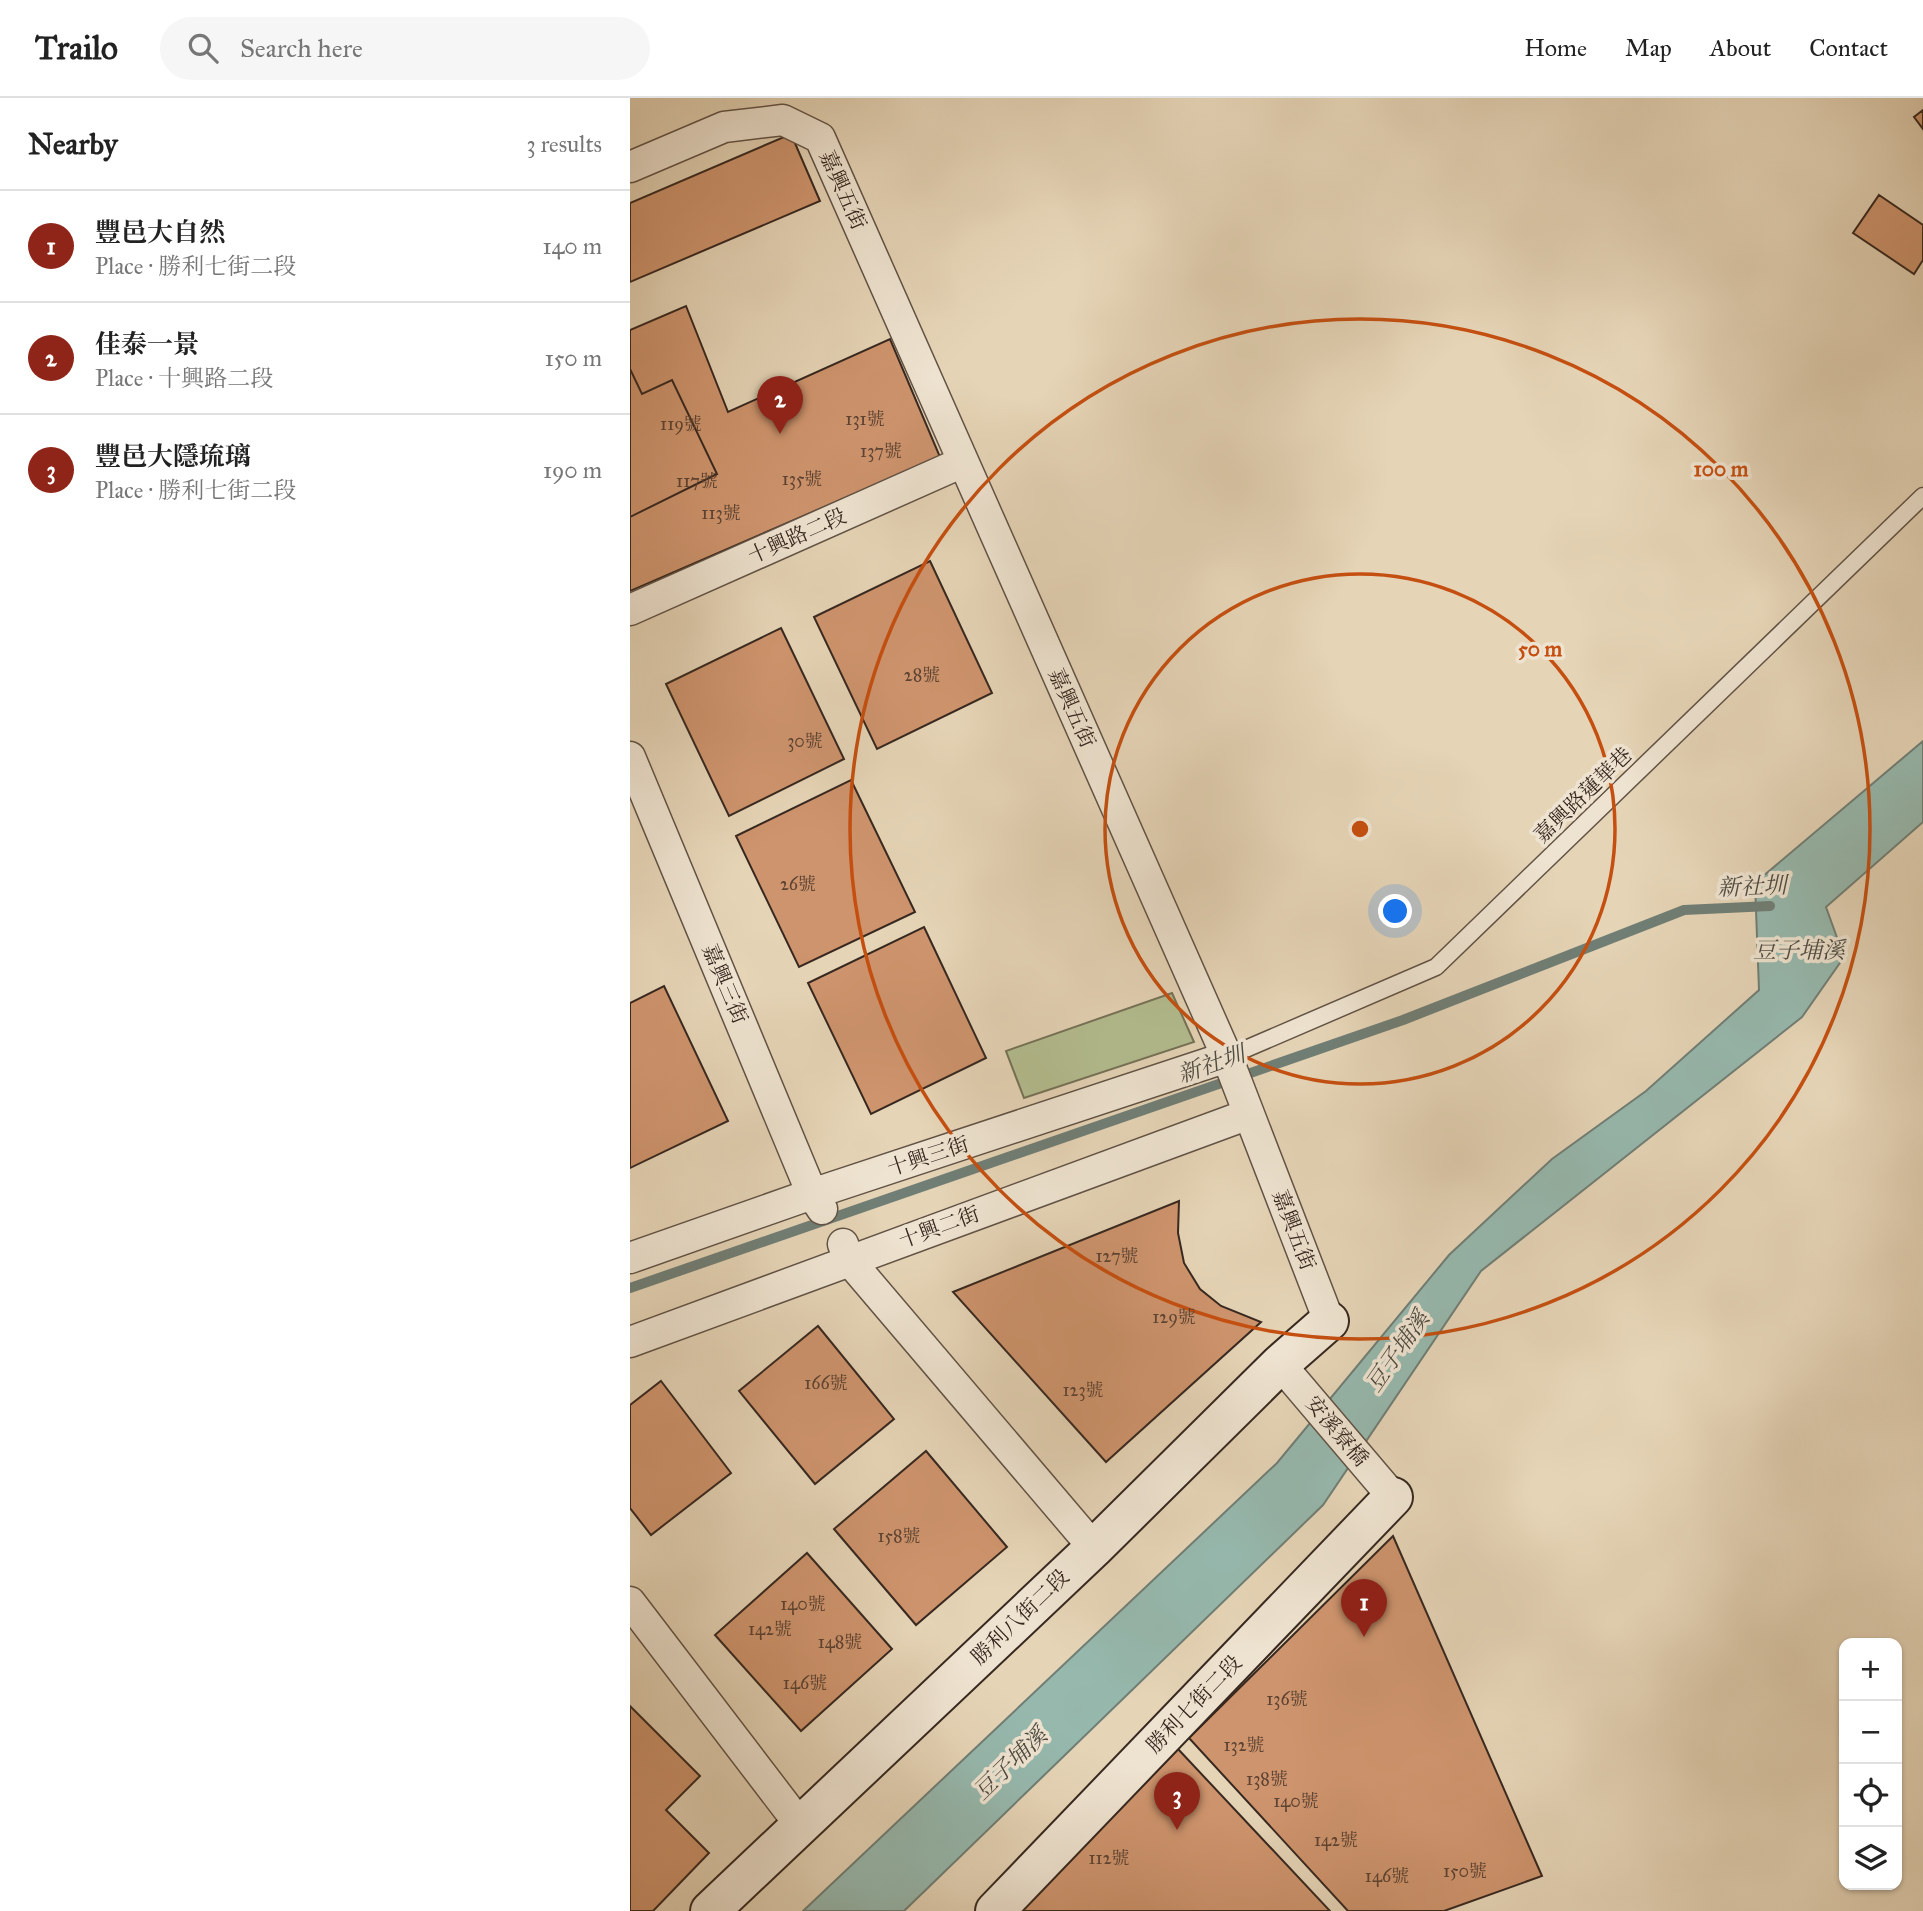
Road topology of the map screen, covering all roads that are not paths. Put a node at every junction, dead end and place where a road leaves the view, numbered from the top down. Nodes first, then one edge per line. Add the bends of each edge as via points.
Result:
1 (630, 167) edge
2 (963, 462) junction
3 (1923, 496) edge
4 (630, 610) edge
5 (630, 757) edge
6 (1228, 1061) junction
7 (1247, 1108) junction
8 (817, 1201) junction
9 (846, 1252) junction
10 (630, 1258) edge
11 (1329, 1321) joint
12 (630, 1342) edge
13 (1280, 1364) junction
14 (1394, 1497) joint
15 (1094, 1548) junction
16 (630, 1602) edge
17 (801, 1826) junction
18 (709, 1911) edge
19 (995, 1911) edge

1 - 2 street, 嘉興五街 via 724,127 783,120 820,138
2 - 4 street, 十興路二段
2 - 6 street, 嘉興五街
3 - 6 lane, 嘉興路蓮華巷 via 1436,967
5 - 8 street, 嘉興三街
6 - 7 street, 嘉興五街
6 - 8 street, 十興三街
7 - 9 street, 十興二街
7 - 11 street, 嘉興五街
8 - 10 street, 十興三街
9 - 12 street, 十興二街
9 - 15 street
11 - 13 street, 勝利八街二段
13 - 14 street, 安溪寮橋
13 - 15 street, 勝利八街二段
14 - 19 street, 勝利七街二段
15 - 17 street, 勝利八街二段
16 - 17 street
17 - 18 street, 勝利八街二段

